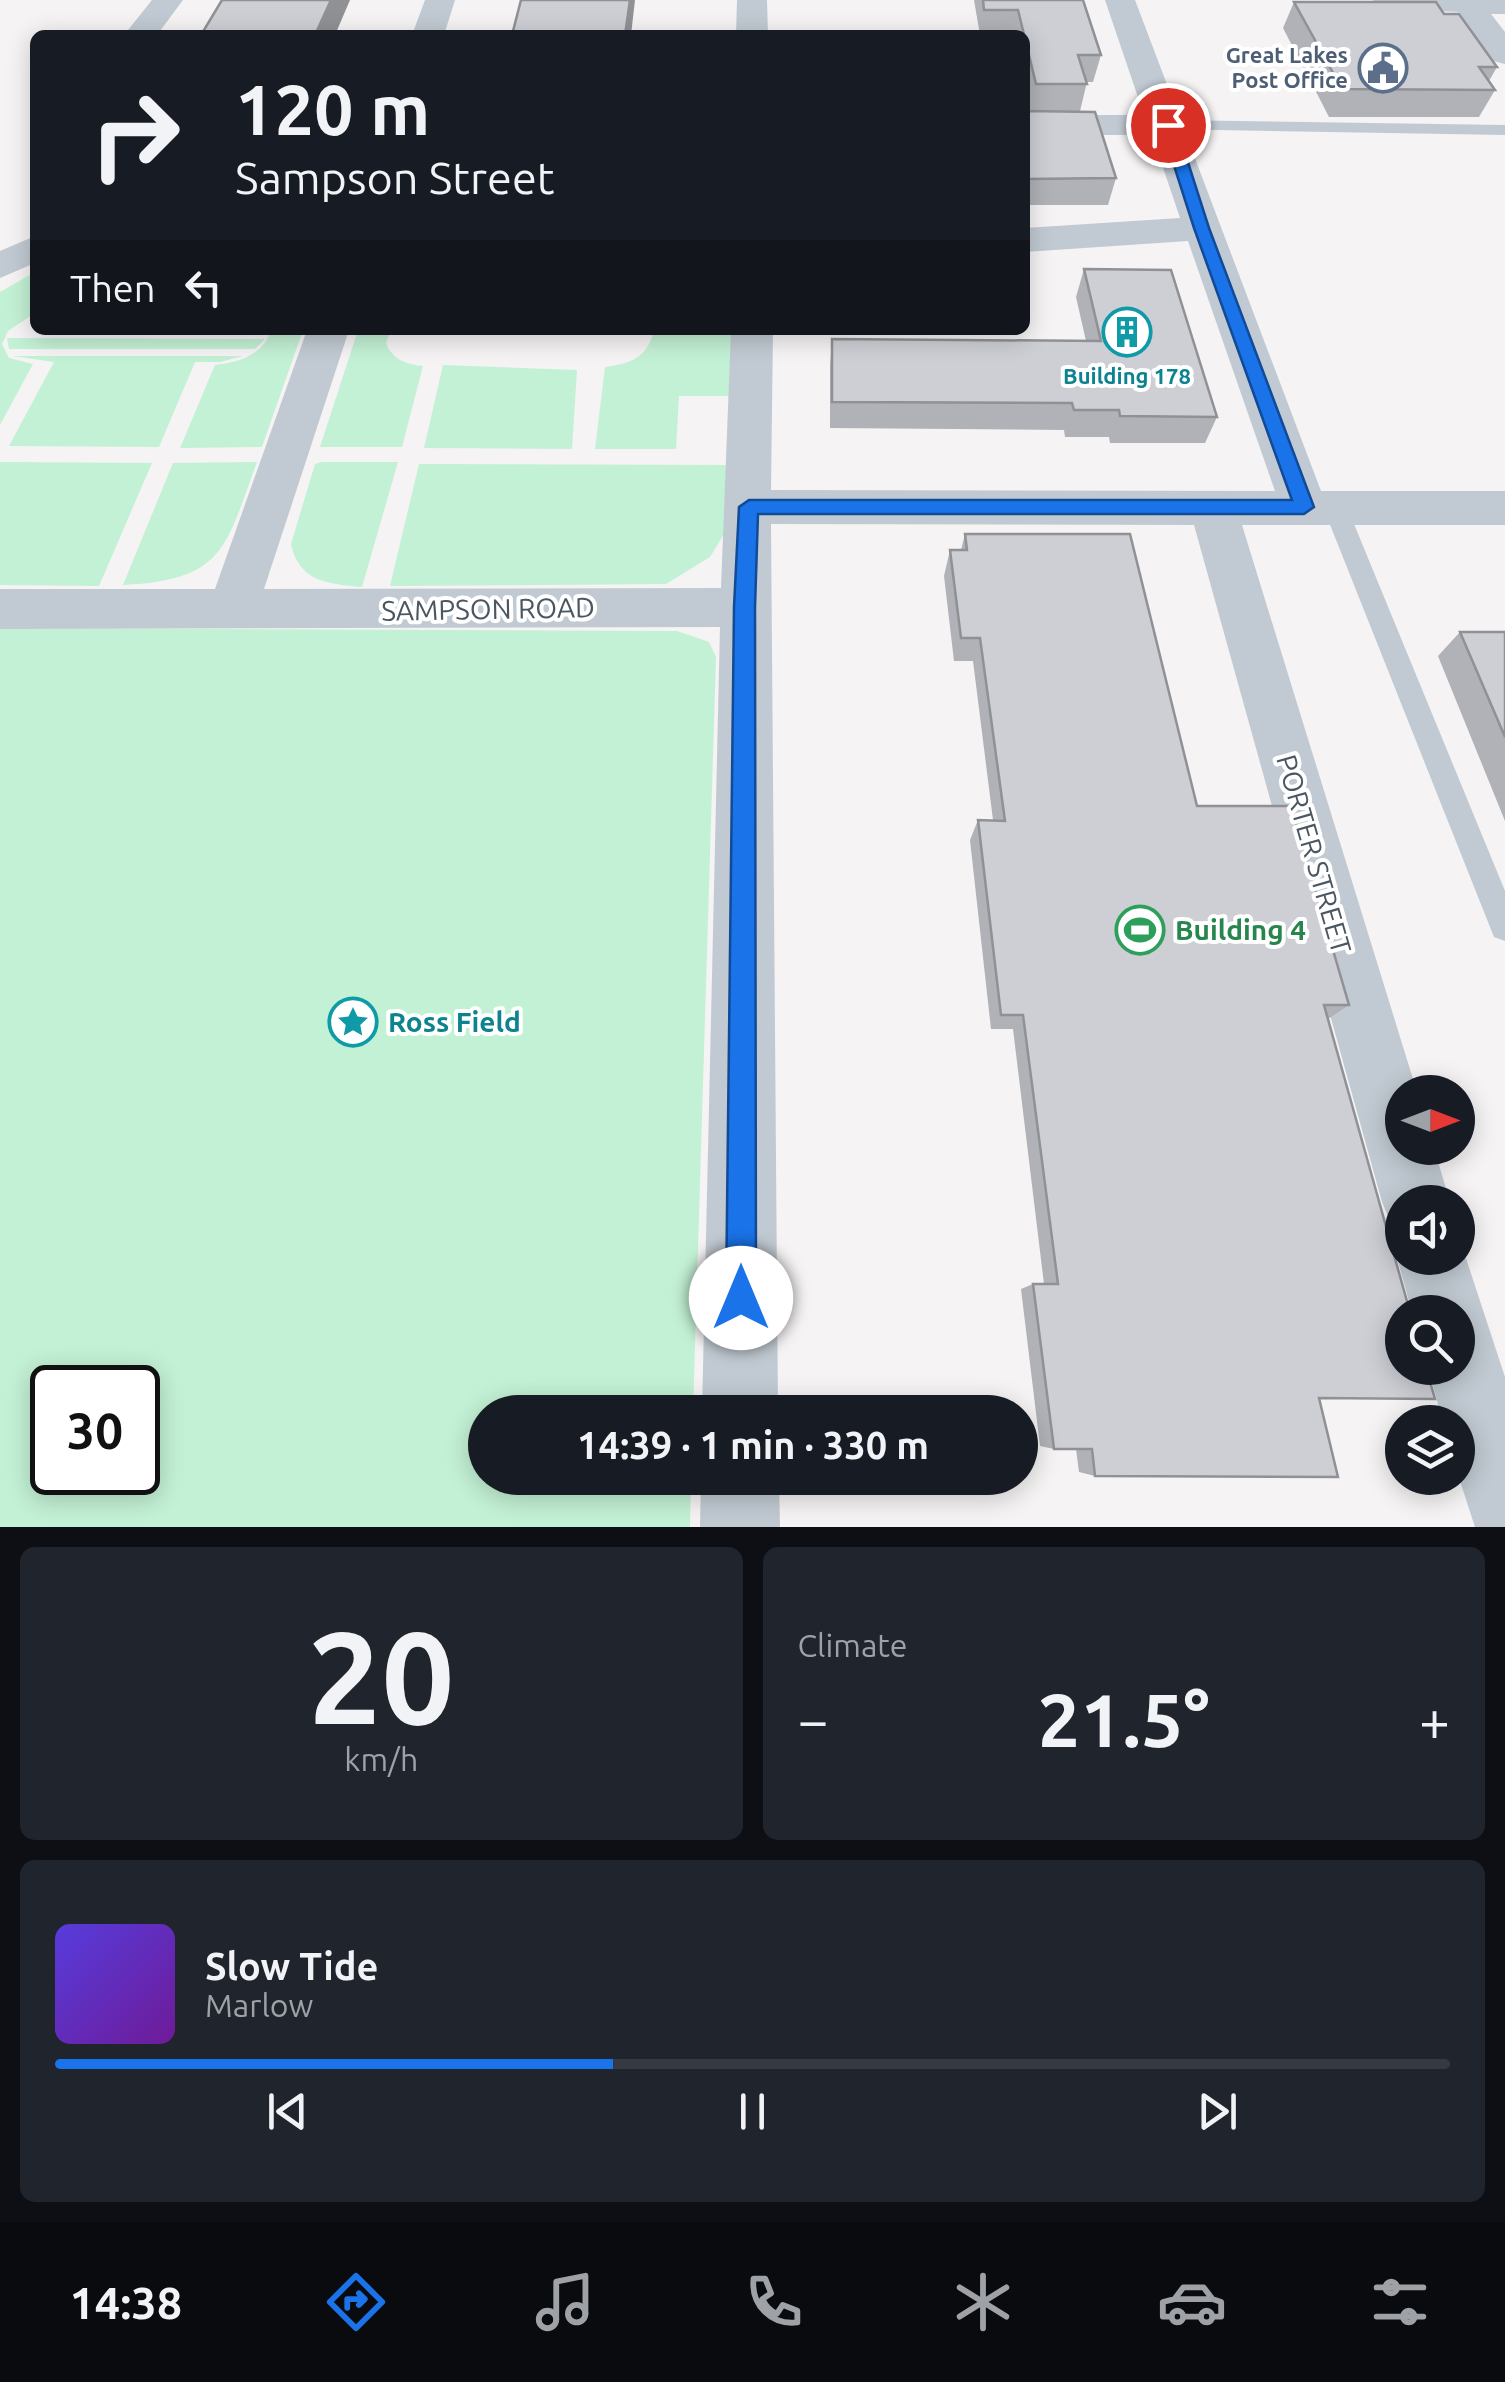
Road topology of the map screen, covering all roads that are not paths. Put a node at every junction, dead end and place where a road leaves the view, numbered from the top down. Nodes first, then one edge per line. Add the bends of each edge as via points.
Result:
1 (440, 0) edge
2 (752, 0) edge
3 (1120, 0) edge
4 (1388, 0) edge
5 (1470, 5) junction
6 (1505, 5) edge
7 (430, 30) edge
8 (752, 30) edge
9 (1505, 54) edge
10 (1030, 125) edge
11 (1168, 125) junction
12 (1505, 130) edge
13 (1202, 228) junction
14 (1030, 240) edge
15 (30, 251) edge
16 (0, 266) edge
17 (326, 335) edge
18 (752, 335) edge
19 (1212, 506) junction
20 (749, 507) junction
21 (1319, 507) junction
22 (1505, 508) edge
23 (744, 607) junction
24 (0, 610) edge
25 (232, 612) junction
26 (1505, 927) edge
27 (1411, 1185) edge
28 (1470, 1385) edge
29 (740, 1395) edge
30 (740, 1495) edge
31 (1505, 1505) edge
32 (740, 1527) edge

1 - 7 street
2 - 8 street
3 - 11 street
4 - 5 street
5 - 6 street
5 - 9 street
10 - 11 street
11 - 12 lane
11 - 13 street
13 - 14 street
13 - 21 street
15 - 16 street
17 - 25 street
18 - 20 street
19 - 20 street
19 - 21 street
19 - 27 street, PORTER STREET
20 - 23 street
21 - 22 street
21 - 26 lane
23 - 25 street, SAMPSON ROAD
23 - 29 street
24 - 25 street, SAMPSON ROAD
28 - 31 street
30 - 32 street

